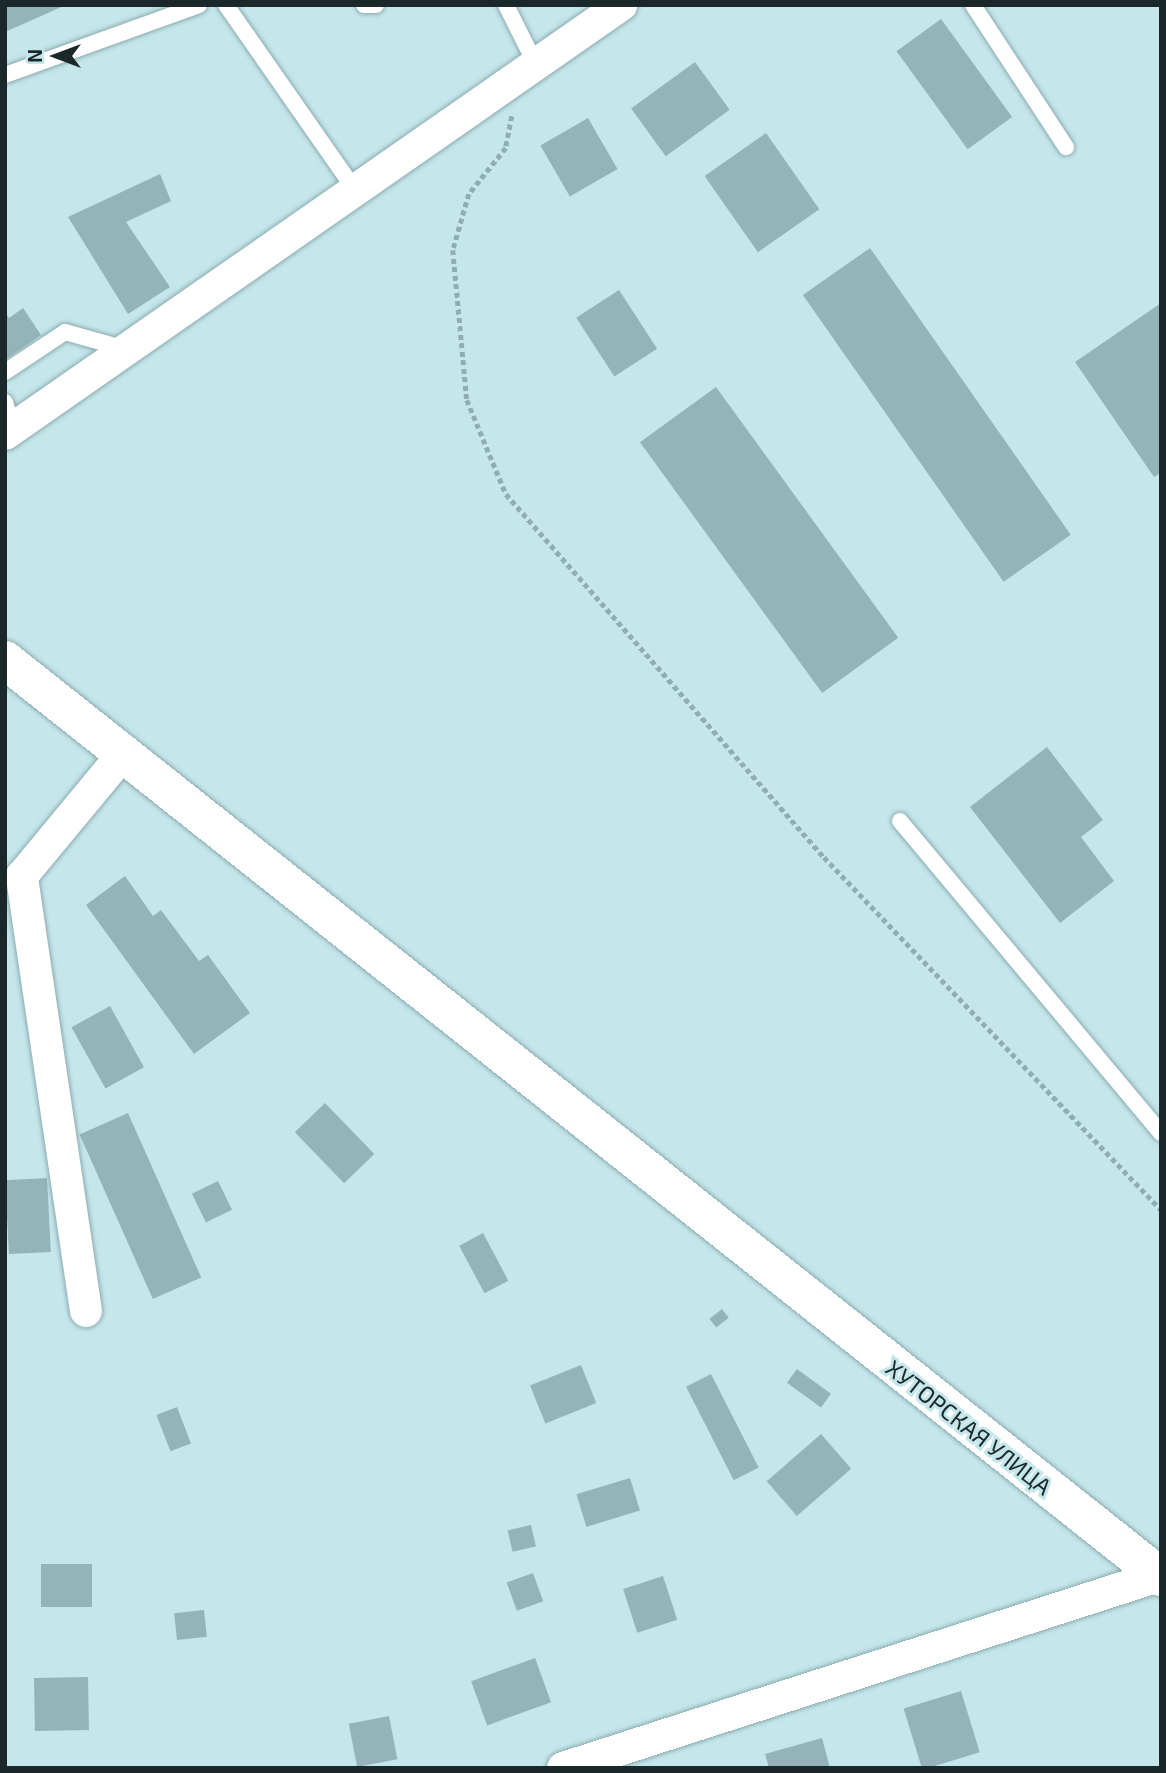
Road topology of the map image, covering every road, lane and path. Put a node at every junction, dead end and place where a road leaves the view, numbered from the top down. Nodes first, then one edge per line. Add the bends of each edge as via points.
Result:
1 (199, 5) edge
2 (226, 5) edge
3 (364, 5) edge
4 (376, 5) edge
5 (506, 5) edge
6 (621, 5) edge
7 (973, 5) edge
8 (528, 70) junction
9 (5, 75) edge
10 (1066, 148) dead end
11 (353, 187) junction
12 (126, 349) junction
13 (5, 372) edge
14 (8, 421) edge
15 (5, 660) edge
16 (123, 754) junction
17 (900, 821) dead end
18 (1161, 1133) edge
19 (1161, 1210) edge
20 (86, 1311) dead end
21 (1160, 1576) edge
22 (563, 1768) edge

1 - 9 lane
2 - 11 lane
3 - 4 lane
5 - 8 lane
6 - 8 street
7 - 10 lane
8 - 11 street
8 - 19 path via 506,148 469,194 453,250 467,400 506,494 824,857
11 - 12 street
12 - 13 lane via 65,332
12 - 14 street
15 - 16 main road, ХУТОРСКАЯ УЛИЦА
16 - 20 street via 22,876
16 - 21 main road, ХУТОРСКАЯ УЛИЦА
17 - 18 lane
21 - 22 street

